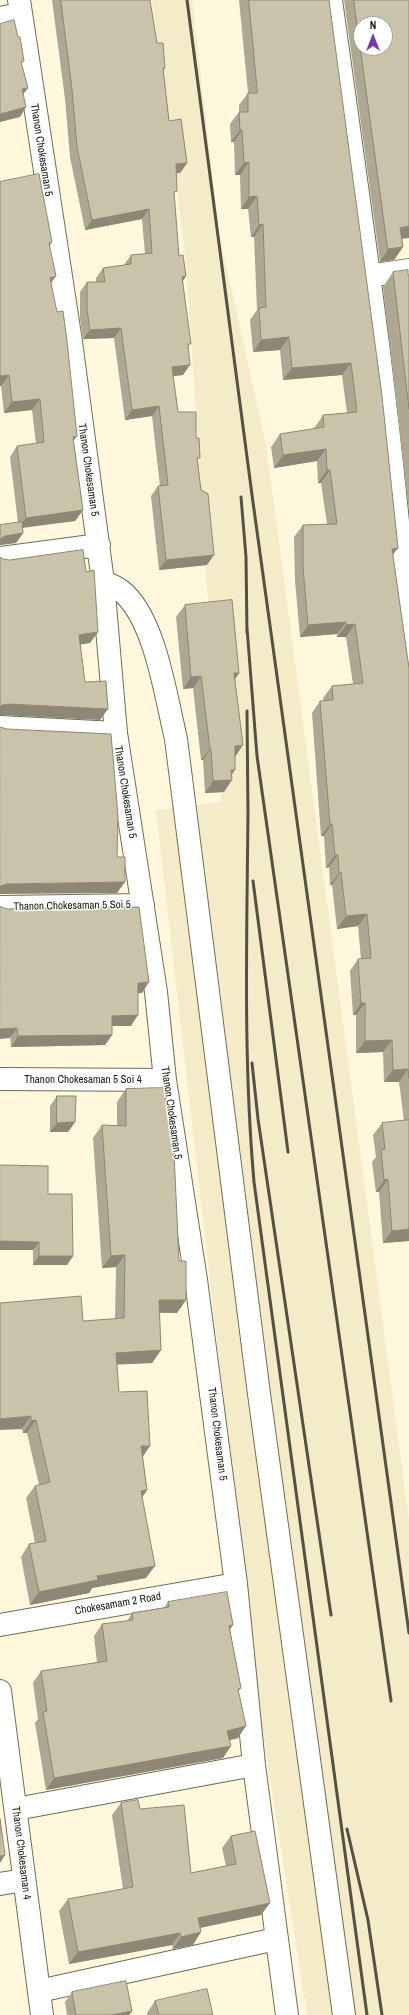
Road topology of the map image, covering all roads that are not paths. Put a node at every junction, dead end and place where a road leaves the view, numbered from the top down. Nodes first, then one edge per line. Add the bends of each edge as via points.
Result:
1 (331, 0) edge
2 (13, 11) edge
3 (409, 270) edge
4 (369, 276) junction
5 (98, 545) junction
6 (0, 558) edge
7 (406, 564) edge
8 (103, 582) junction
9 (409, 653) edge
10 (0, 727) edge
11 (116, 733) junction
12 (143, 905) junction
13 (0, 907) edge
14 (0, 1079) edge
15 (165, 1080) junction
16 (236, 1584) junction
17 (0, 1625) edge
18 (0, 1691) edge
19 (254, 1765) junction
20 (16, 1810) junction
21 (24, 1880) junction
22 (0, 1884) edge
23 (276, 1939) junction
24 (39, 1991) junction
25 (42, 2015) edge
26 (288, 2015) edge
27 (344, 2015) edge

1 - 4 street
2 - 5 street, Thanon Chokesaman 5 via 71,342
3 - 4 street
4 - 7 street
5 - 6 street
5 - 8 street, Thanon Chokesaman 5
7 - 9 street
8 - 11 street, Thanon Chokesaman 5
8 - 27 street via 119,589 139,613 153,645 176,739 259,1394
10 - 11 street
11 - 12 street, Thanon Chokesaman 5
12 - 13 street, Thanon Chokesaman 5 Soi 5
12 - 15 street, Thanon Chokesaman 5 via 156,992
14 - 15 street, Thanon Chokesaman 5 Soi 4
15 - 16 street, Thanon Chokesaman 5 via 196,1280
16 - 17 street, Chokesamam 2 Road
16 - 19 street, Thanon Chokesaman 5
18 - 20 street, Thanon Chokesaman 4
19 - 20 street
19 - 23 street, Thanon Chokesaman 5
20 - 21 street, Thanon Chokesaman 4
21 - 22 street
21 - 24 street, Thanon Chokesaman 4
23 - 24 street
23 - 26 street, Thanon Chokesaman 5
24 - 25 street, Thanon Chokesaman 4

